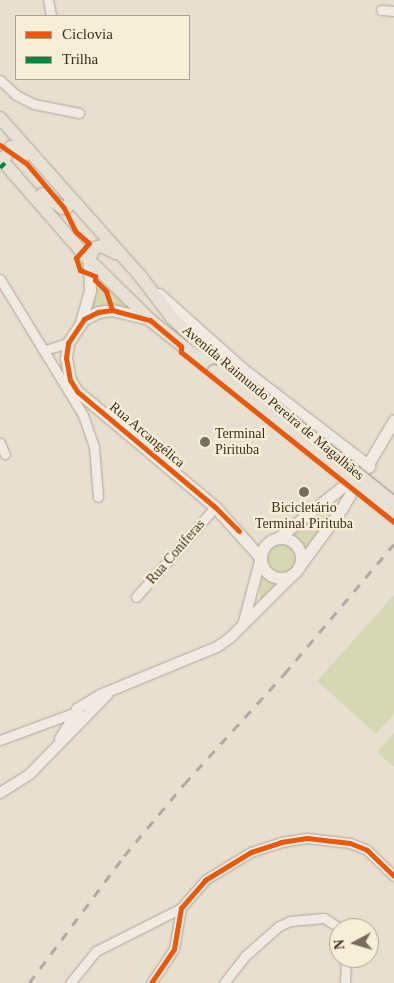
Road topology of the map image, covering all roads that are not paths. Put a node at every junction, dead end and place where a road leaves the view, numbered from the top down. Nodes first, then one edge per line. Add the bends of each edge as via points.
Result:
1 (48, 0) edge
2 (381, 10) dead end
3 (394, 11) edge
4 (51, 15) edge
5 (0, 80) edge
6 (79, 113) dead end
7 (0, 118) edge
8 (1, 160) edge
9 (42, 167) junction
10 (16, 175) junction
11 (71, 201) junction
12 (89, 260) junction
13 (129, 264) junction
14 (141, 276) junction
15 (0, 279) edge
16 (150, 320) junction
17 (80, 325) junction
18 (68, 343) junction
19 (45, 350) junction
20 (219, 369) junction
21 (85, 397) junction
22 (83, 415) junction
23 (394, 420) edge
24 (0, 443) edge
25 (5, 454) dead end
26 (368, 466) junction
27 (98, 497) dead end
28 (394, 503) edge
29 (215, 506) junction
30 (394, 516) edge
31 (239, 531) junction
32 (273, 539) junction
33 (260, 559) junction
34 (297, 570) junction
35 (136, 597) dead end
36 (242, 629) junction
37 (81, 712) junction
38 (0, 740) edge
39 (0, 793) edge
40 (394, 876) edge
41 (181, 908) junction
42 (329, 921) edge
43 (346, 968) edge
44 (70, 983) edge
45 (151, 983) edge
46 (224, 983) edge
47 (345, 983) edge

1 - 4 street
2 - 3 street
5 - 6 street via 16,95 34,104
7 - 9 main road, Avenida Raimundo Pereira de Magalhães
8 - 9 main road via 6,150 14,146
8 - 10 main road, Avenida Raimundo Pereira de Magalhães
9 - 11 main road, Avenida Raimundo Pereira de Magalhães
10 - 11 main road via 28,179 55,206 67,207
10 - 12 main road, Avenida Raimundo Pereira de Magalhães
11 - 13 main road, Avenida Raimundo Pereira de Magalhães
12 - 13 main road via 94,248 102,246
12 - 16 main road, Avenida Raimundo Pereira de Magalhães
12 - 17 main road via 90,291
13 - 14 main road, Avenida Raimundo Pereira de Magalhães
14 - 20 main road, Avenida Raimundo Pereira de Magalhães via 173,319
14 - 26 main road via 244,370
15 - 19 street
16 - 17 main road via 105,310 90,315
16 - 20 main road, Avenida Raimundo Pereira de Magalhães
17 - 18 main road
18 - 19 street
18 - 21 main road, Rua Arcangélica via 66,358 70,380
19 - 22 street
20 - 28 main road, Avenida Raimundo Pereira de Magalhães, bridge
20 - 30 main road, bridge
21 - 22 street
21 - 29 main road, Rua Arcangélica
22 - 27 street via 94,447
23 - 26 main road
24 - 25 street
26 - 32 main road
26 - 34 main road
29 - 31 main road, Rua Arcangélica
29 - 35 street, Rua Coníferas
31 - 32 main road, Rua Arcangélica
31 - 33 main road, Rua Arcangélica
32 - 33 main road
32 - 34 main road via 289,539 297,546 301,557
33 - 34 main road via 272,577 284,578
33 - 36 street
34 - 36 street
36 - 37 street via 217,646 111,690
37 - 38 street
37 - 39 street via 29,775
40 - 41 street via 367,850 350,843 307,838 251,852 205,880
41 - 44 street via 96,951
41 - 45 street via 174,949
42 - 46 street via 324,918 284,923 246,956
43 - 47 street

